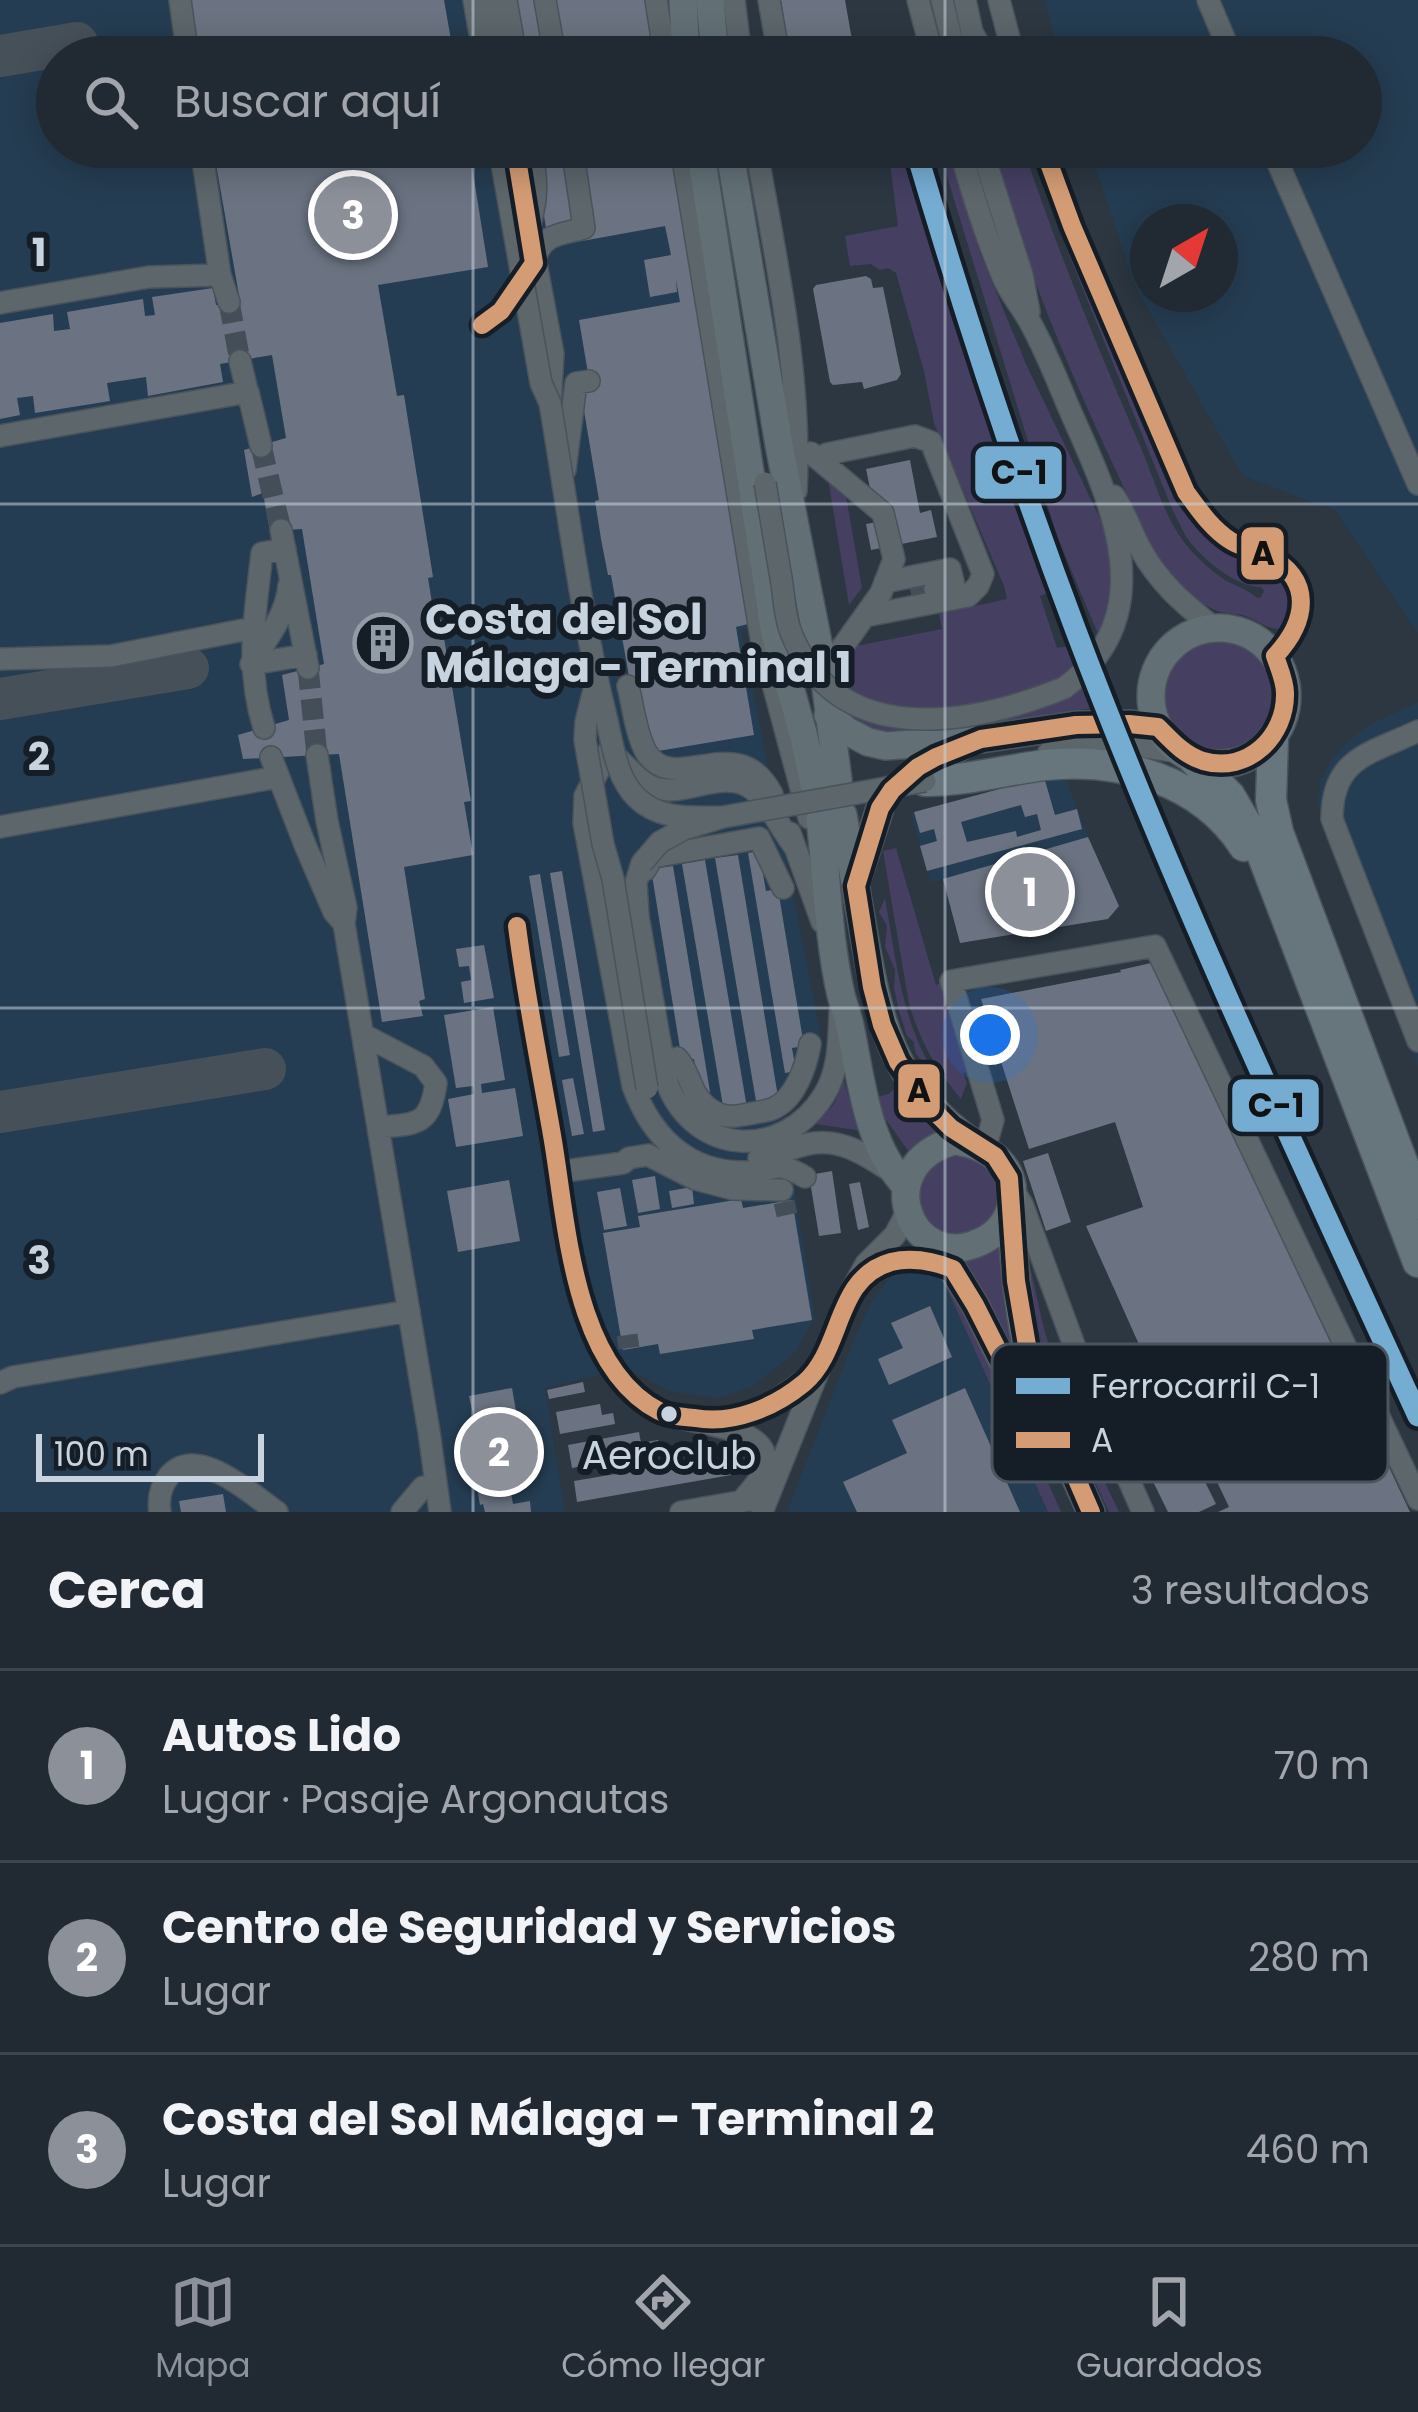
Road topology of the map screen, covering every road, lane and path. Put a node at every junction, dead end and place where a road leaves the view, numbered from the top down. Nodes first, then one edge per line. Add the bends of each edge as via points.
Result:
1 (179, 0) edge
2 (474, 0) edge
3 (491, 0) edge
4 (506, 0) edge
5 (544, 0) edge
6 (656, 0) edge
7 (682, 0) edge
8 (710, 0) edge
9 (734, 0) edge
10 (769, 0) edge
11 (918, 0) edge
12 (942, 0) edge
13 (965, 0) edge
14 (999, 0) edge
15 (1208, 0) edge
16 (185, 36) edge
17 (480, 36) edge
18 (497, 36) edge
19 (512, 36) edge
20 (551, 36) edge
21 (662, 36) edge
22 (685, 36) edge
23 (713, 36) edge
24 (738, 36) edge
25 (775, 36) edge
26 (928, 36) edge
27 (951, 36) edge
28 (973, 36) edge
29 (1008, 36) edge
30 (1223, 36) edge
31 (204, 168) edge
32 (503, 168) edge
33 (518, 168) edge
34 (533, 168) edge
35 (575, 168) edge
36 (683, 168) edge
37 (703, 168) edge
38 (716, 168) edge
39 (733, 168) edge
40 (760, 168) edge
41 (965, 168) edge
42 (988, 168) edge
43 (1051, 168) edge
44 (1280, 168) edge
45 (535, 258) junction
46 (220, 274) junction
47 (229, 302) tunnel mouth
48 (0, 303) edge
49 (1031, 324) junction
50 (240, 361) tunnel mouth
51 (589, 381) dead end
52 (246, 386) dead end
53 (550, 403) junction
54 (0, 436) edge
55 (798, 442) junction
56 (261, 446) tunnel mouth
57 (826, 454) dead end
58 (1097, 470) junction
59 (563, 483) junction
60 (1418, 484) edge
61 (795, 521) junction
62 (285, 550) junction
63 (935, 590) dead end
64 (911, 594) tunnel mouth
65 (876, 600) junction
66 (297, 612) junction
67 (1213, 627) junction
68 (274, 628) junction
69 (243, 630) dead end
70 (1275, 656) junction
71 (0, 659) edge
72 (251, 664) junction
73 (824, 673) junction
74 (597, 680) junction
75 (628, 686) dead end
76 (827, 715) junction
77 (1146, 717) junction
78 (264, 728) dead end
79 (1418, 731) edge
80 (1273, 738) junction
81 (981, 739) junction
82 (609, 751) junction
83 (316, 755) tunnel mouth
84 (1187, 756) junction
85 (921, 774) junction
86 (664, 789) junction
87 (703, 790) junction
88 (880, 808) dead end
89 (723, 817) junction
90 (0, 826) edge
91 (794, 846) junction
92 (700, 849) junction
93 (644, 871) dead end
94 (856, 886) junction
95 (783, 888) dead end
96 (830, 905) junction
97 (344, 924) junction
98 (517, 926) dead end
99 (1290, 929) junction
100 (835, 956) junction
101 (841, 994) junction
102 (364, 1035) junction
103 (1418, 1042) edge
104 (810, 1044) dead end
105 (677, 1058) dead end
106 (898, 1062) junction
107 (860, 1082) junction
108 (380, 1126) junction
109 (979, 1145) junction
110 (557, 1167) junction
111 (902, 1189) junction
112 (1011, 1198) junction
113 (1418, 1204) edge
114 (1001, 1239) junction
115 (1041, 1251) junction
116 (941, 1253) junction
117 (1418, 1262) edge
118 (864, 1277) junction
119 (409, 1311) junction
120 (995, 1344) edge
121 (1027, 1344) edge
122 (1074, 1344) edge
123 (1345, 1344) edge
124 (819, 1369) junction
125 (0, 1383) edge
126 (687, 1421) junction
127 (1388, 1435) edge
128 (1059, 1482) edge
129 (1078, 1482) edge
130 (1130, 1482) edge
131 (1418, 1498) edge
132 (438, 1501) edge
133 (741, 1502) junction
134 (766, 1504) edge
135 (160, 1512) edge
136 (277, 1512) edge
137 (407, 1512) edge
138 (681, 1512) edge
139 (1073, 1512) edge
140 (1091, 1512) edge
141 (1143, 1512) edge

1 - 16 street
2 - 17 street
3 - 18 street
4 - 19 street
5 - 20 street
6 - 21 street
7 - 22 main road
8 - 23 main road
9 - 24 street
10 - 25 street
11 - 26 street
12 - 27 street
13 - 28 street
14 - 29 street
15 - 30 street
31 - 46 street
32 - 53 street, bridge
33 - 82 street via 534,262 531,340
34 - 45 street, bridge via 528,238
35 - 45 street via 584,228 545,239
36 - 96 street via 762,643
37 - 76 main road via 776,634 804,736 826,782
38 - 58 street, bridge via 789,627 816,677 840,697 910,720 1033,701 1081,676 1107,643 1123,576
39 - 61 main road
40 - 55 street
41 - 49 street via 1005,282
42 - 49 street
43 - 70 street via 1186,492 1209,525 1286,568 1300,586 1298,630
44 - 60 street
45 - 53 street via 554,355
46 - 47 street
46 - 48 street via 149,277
49 - 58 street
50 - 52 street
51 - 59 street, bridge via 576,383
53 - 59 street, bridge
54 - 56 street via 248,392
55 - 61 street
55 - 65 street via 883,513 894,559
57 - 65 street via 915,436 931,442 983,574 968,596
58 - 67 street via 1160,580
59 - 74 street, bridge
61 - 73 main road
62 - 66 street
62 - 68 street via 288,594
62 - 72 street via 262,553
63 - 65 street via 954,586 950,569
64 - 65 street
65 - 73 street
66 - 68 street
66 - 72 street via 307,662
67 - 70 main road via 1237,629
67 - 77 main road via 1164,654
68 - 72 street
69 - 71 street via 110,656
70 - 80 main road via 1288,698
72 - 78 street
73 - 76 main road
74 - 89 street, bridge via 620,773 639,800 670,816
74 - 111 street, bridge via 585,740 658,1113 692,1146 739,1160 809,1143 844,1145
75 - 91 street via 644,750 658,765 746,766 765,782
76 - 81 main road via 886,746
77 - 81 main road
77 - 84 main road
77 - 85 street via 1108,745
79 - 103 street via 1355,761 1332,796 1332,819
80 - 84 main road via 1237,762
80 - 113 highway via 1278,832
81 - 85 main road
82 - 86 street
82 - 110 street via 585,796 584,823 642,1111 685,1158 744,1172 781,1165 791,1184 733,1190 621,1151
83 - 97 street
84 - 99 highway via 1245,818
85 - 89 street, bridge
85 - 99 highway via 950,781 1069,763 1160,779 1238,836
86 - 87 street
86 - 92 street via 684,804
87 - 91 street via 726,781 754,790
87 - 92 street
88 - 94 main road
89 - 101 street, bridge via 660,842 636,883 674,1102 720,1138 752,1141 791,1127 832,1078
90 - 97 street via 274,767
91 - 100 street
92 - 93 street via 653,857
92 - 95 street via 759,838
94 - 96 main road via 831,817
94 - 106 main road via 872,987
96 - 100 main road
97 - 102 street
98 - 110 street
99 - 117 highway
100 - 101 main road
101 - 107 main road
102 - 108 street
102 - 108 street via 423,1066 436,1083 432,1109 416,1124
104 - 105 street via 786,1100 731,1117 692,1091
106 - 107 main road via 886,1080
106 - 109 main road via 934,1111
107 - 111 main road
108 - 119 street
109 - 111 main road via 935,1146
109 - 112 main road via 1004,1166
109 - 123 street via 994,1120 951,981 1155,946
110 - 126 street via 596,1342 646,1406
111 - 116 main road via 918,1229
111 - 118 street via 895,1235
112 - 114 main road
112 - 115 street via 1022,1204
114 - 115 street
114 - 116 main road
114 - 121 main road
115 - 122 street
116 - 118 street
116 - 118 street via 898,1254
116 - 120 main road
118 - 124 street
119 - 125 street
119 - 132 street
124 - 126 street via 777,1401 734,1419
124 - 134 street
126 - 133 street via 756,1440 763,1472
127 - 131 street
128 - 139 main road
129 - 140 main road
130 - 141 street
132 - 137 street via 423,1487
133 - 134 street
133 - 138 street
135 - 136 street via 164,1482 190,1463

